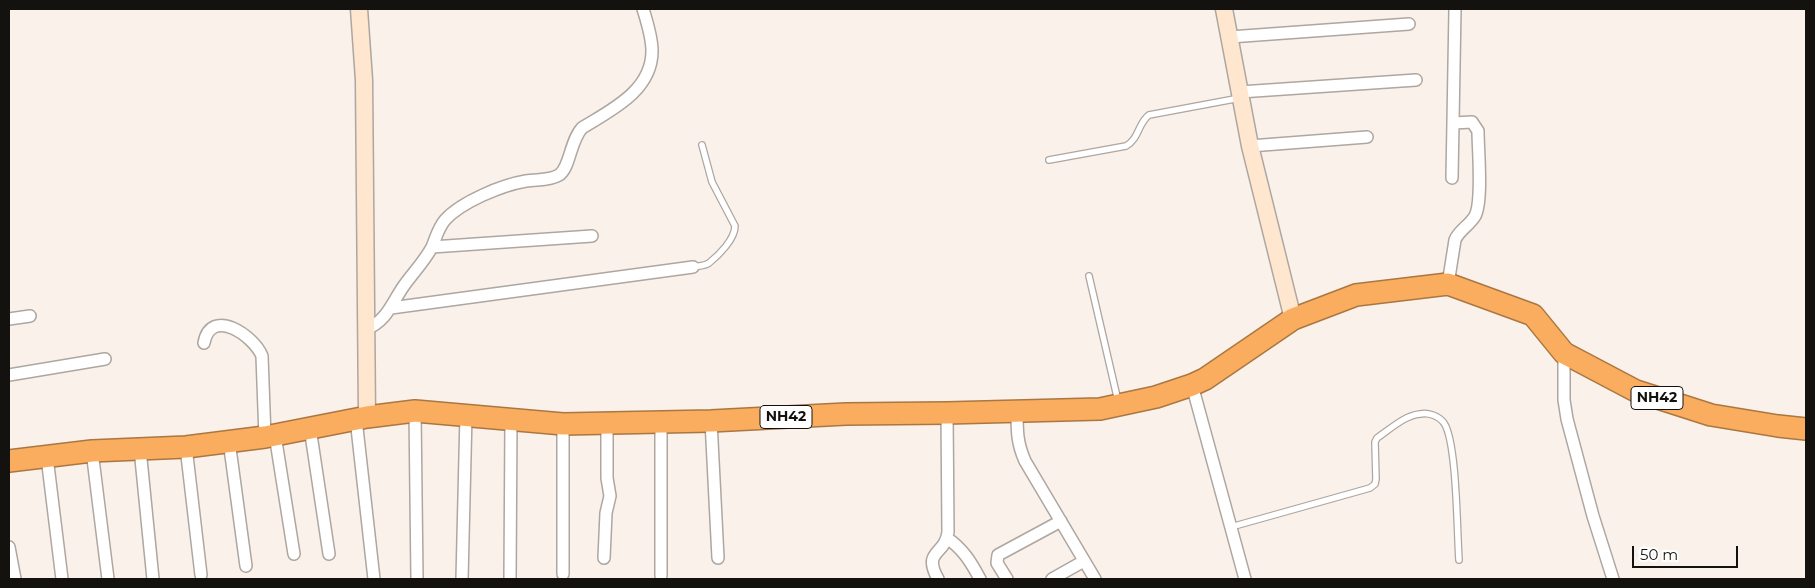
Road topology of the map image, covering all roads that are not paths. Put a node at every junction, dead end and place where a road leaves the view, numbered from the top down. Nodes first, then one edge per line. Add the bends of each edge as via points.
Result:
1 (359, 9) edge
2 (643, 9) edge
3 (1224, 9) edge
4 (1455, 9) edge
5 (1409, 24) dead end
6 (1230, 37) junction
7 (1416, 80) dead end
8 (1241, 95) junction
9 (1453, 122) junction
10 (1367, 138) dead end
11 (702, 145) dead end
12 (1250, 146) junction
13 (1049, 160) dead end
14 (1452, 178) dead end
15 (592, 236) dead end
16 (432, 247) junction
17 (693, 267) joint
18 (1089, 276) dead end
19 (1448, 284) junction
20 (391, 308) junction
21 (30, 316) dead end
22 (9, 319) edge
23 (1293, 319) junction
24 (366, 329) junction
25 (204, 343) dead end
26 (1564, 353) junction
27 (105, 359) dead end
28 (9, 375) edge
29 (1192, 385) junction
30 (1119, 405) junction
31 (414, 411) junction
32 (1017, 411) junction
33 (947, 414) junction
34 (466, 415) junction
35 (362, 418) junction
36 (511, 420) junction
37 (712, 421) junction
38 (661, 422) junction
39 (563, 424) junction
40 (606, 424) junction
41 (310, 428) junction
42 (1806, 429) edge
43 (270, 436) junction
44 (229, 441) junction
45 (186, 447) junction
46 (140, 449) junction
47 (92, 451) junction
48 (47, 457) junction
49 (9, 461) edge
50 (1061, 521) junction
51 (1231, 527) junction
52 (947, 538) junction
53 (9, 547) edge
54 (294, 554) dead end
55 (329, 554) dead end
56 (604, 558) dead end
57 (718, 558) dead end
58 (1459, 560) dead end
59 (1084, 561) junction
60 (246, 566) dead end
61 (562, 574) dead end
62 (201, 575) dead end
63 (661, 576) dead end
64 (510, 578) edge
65 (15, 579) edge
66 (62, 579) edge
67 (108, 579) edge
68 (153, 579) edge
69 (374, 579) edge
70 (417, 579) edge
71 (462, 579) edge
72 (938, 579) edge
73 (980, 579) edge
74 (1007, 579) edge
75 (1052, 579) edge
76 (1095, 579) edge
77 (1245, 579) edge
78 (1612, 579) edge

1 - 24 street via 364,80
2 - 16 street via 652,50 646,76 639,87 624,102 577,133 565,169 560,174 496,189 460,208 444,221
3 - 6 street
4 - 9 street
5 - 6 street
6 - 8 street
7 - 8 street
8 - 12 street
8 - 13 lane via 1149,115 1126,146
9 - 14 street
9 - 19 street via 1472,122 1478,131 1479,201 1476,215 1454,240
10 - 12 street
11 - 17 lane via 712,182 735,226 735,233 708,264
12 - 23 street
15 - 16 street
16 - 20 street
17 - 20 street
18 - 30 lane
19 - 23 highway, NH42 via 1356,295
19 - 26 highway, NH42 via 1533,315
20 - 24 street via 380,321
21 - 22 street
23 - 29 highway, NH42
24 - 35 street
25 - 43 street via 210,329 226,325 252,340 259,348
26 - 42 highway, NH42 via 1636,391 1711,416
26 - 78 street via 1567,419
27 - 28 street
29 - 30 highway, NH42
29 - 51 street
30 - 32 highway, NH42 via 1100,409
31 - 34 highway, NH42
31 - 35 highway, NH42
31 - 70 street
32 - 33 highway, NH42
32 - 50 street via 1019,447
33 - 37 highway, NH42 via 846,414
33 - 52 street
34 - 36 highway, NH42
34 - 71 street
35 - 41 highway, NH42
35 - 69 street
36 - 39 highway, NH42
36 - 64 street
37 - 38 highway, NH42
37 - 57 street
38 - 40 highway, NH42
38 - 63 street
39 - 40 highway, NH42
39 - 61 street
40 - 56 street via 610,496
41 - 43 highway, NH42
41 - 55 street
43 - 44 highway, NH42
43 - 54 street
44 - 45 highway, NH42
44 - 60 street
45 - 46 highway, NH42
45 - 62 street
46 - 47 highway, NH42
46 - 68 street
47 - 48 highway, NH42
47 - 67 street
48 - 49 highway, NH42
48 - 66 street
50 - 59 street
50 - 74 street via 998,555 996,563
51 - 58 lane via 1370,488 1376,479 1376,438 1413,415 1427,414 1443,422 1448,432
51 - 77 street
52 - 72 street via 932,557
52 - 73 street via 966,554
53 - 65 street
59 - 75 street
59 - 76 street

